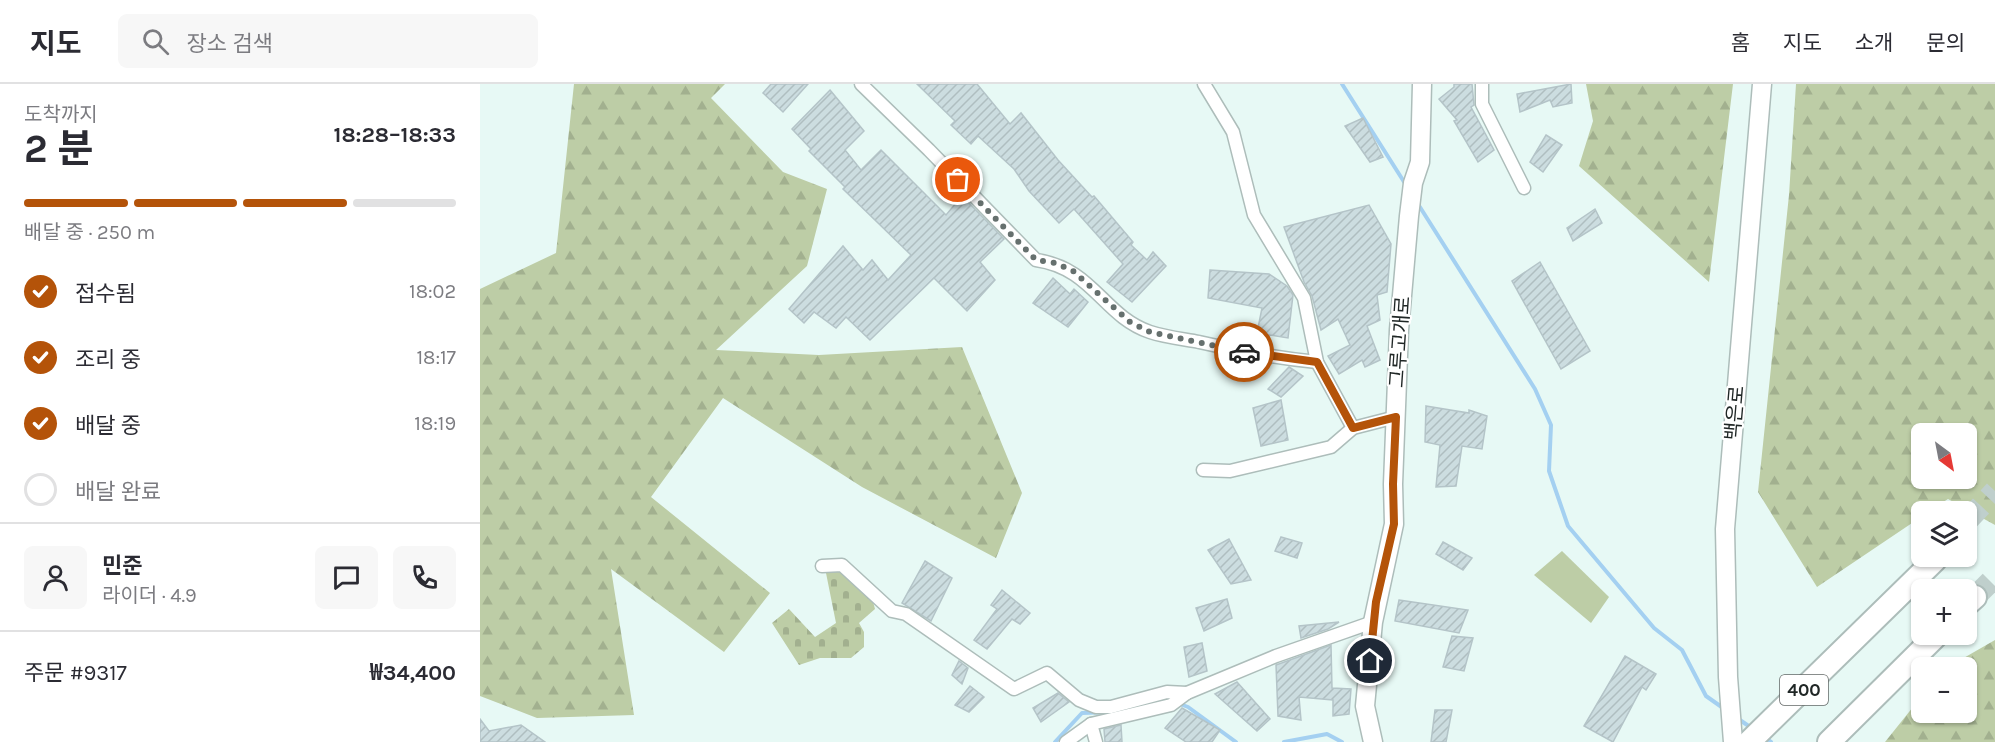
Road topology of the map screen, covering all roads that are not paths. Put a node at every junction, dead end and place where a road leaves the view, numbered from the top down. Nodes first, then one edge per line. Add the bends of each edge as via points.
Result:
1 (861, 84) edge
2 (1204, 84) edge
3 (1422, 84) edge
4 (1482, 84) edge
5 (1762, 84) edge
6 (1524, 188) dead end
7 (1317, 362) junction
8 (1396, 417) junction
9 (1353, 428) junction
10 (1203, 470) dead end
11 (822, 566) dead end
12 (1928, 567) edge
13 (1372, 622) junction
14 (1927, 645) edge
15 (1184, 695) junction
16 (1091, 723) junction
17 (1066, 742) edge
18 (1096, 742) edge
19 (1373, 742) edge
20 (1733, 742) edge
21 (1749, 742) edge
22 (1829, 742) edge

1 - 7 street via 1036,260 1073,271 1130,322 1150,332 1272,358
2 - 7 street via 1233,132 1254,215 1304,298
3 - 8 street, 그루고개로 via 1420,162 1409,216
4 - 6 street via 1482,104
5 - 20 street, 백은로 via 1725,529
7 - 9 street
8 - 9 street
8 - 13 street, 그루고개로 via 1394,524
9 - 10 street via 1331,447 1230,471
11 - 15 street via 842,565 892,611 906,614 1014,689 1047,673 1079,700 1096,706 1111,707 1167,692
12 - 21 highway, 400
13 - 15 street via 1276,656
13 - 19 street, 그루고개로 via 1365,706
14 - 22 highway, 400
15 - 16 street via 1171,705
16 - 17 street
16 - 18 street

